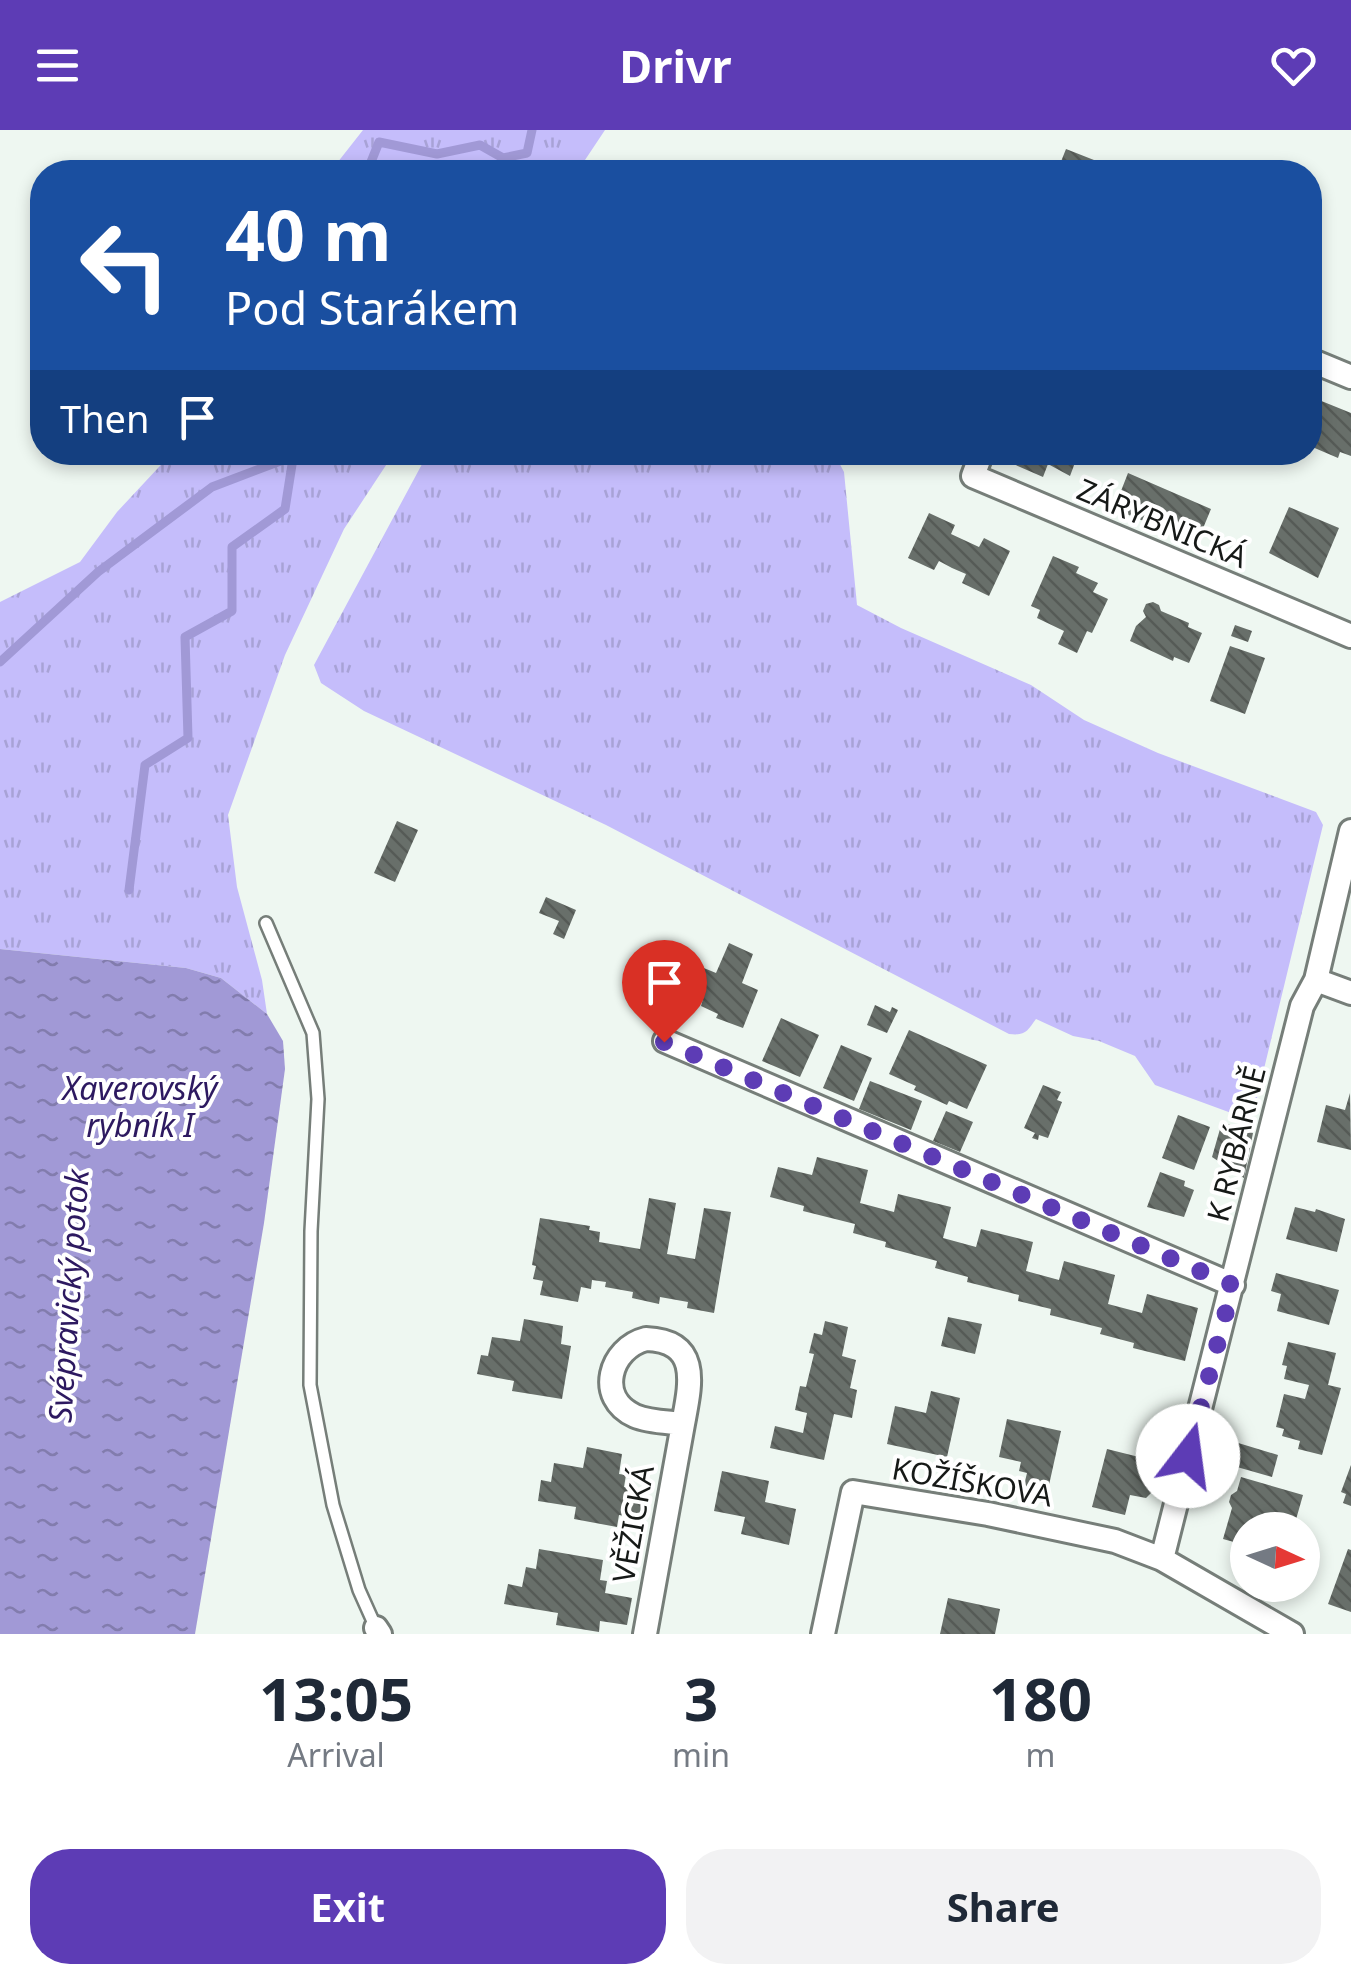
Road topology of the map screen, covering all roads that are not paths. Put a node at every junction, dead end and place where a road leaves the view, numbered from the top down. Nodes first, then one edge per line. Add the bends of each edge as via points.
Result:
1 (1322, 365) edge
2 (1351, 377) edge
3 (977, 465) edge
4 (1351, 636) edge
5 (1351, 831) edge
6 (266, 923) dead end
7 (1316, 980) junction
8 (1351, 993) edge
9 (664, 1042) dead end
10 (1233, 1285) junction
11 (683, 1424) dead end
12 (1162, 1559) junction
13 (378, 1631) edge
14 (645, 1634) edge
15 (823, 1634) edge
16 (1292, 1634) edge

1 - 2 street
3 - 4 street, ZÁRYBNICKÁ via 973,476
5 - 7 street, K RYBÁRNĚ
6 - 13 lane via 313,1033 318,1099 310,1385 334,1505
7 - 8 street
7 - 10 street, K RYBÁRNĚ via 1302,1006
9 - 10 street
10 - 12 street, K RYBÁRNĚ
11 - 14 street, VĚŽICKÁ
12 - 15 street, KOŽÍŠKOVA via 1061,1529 853,1492
12 - 16 street

